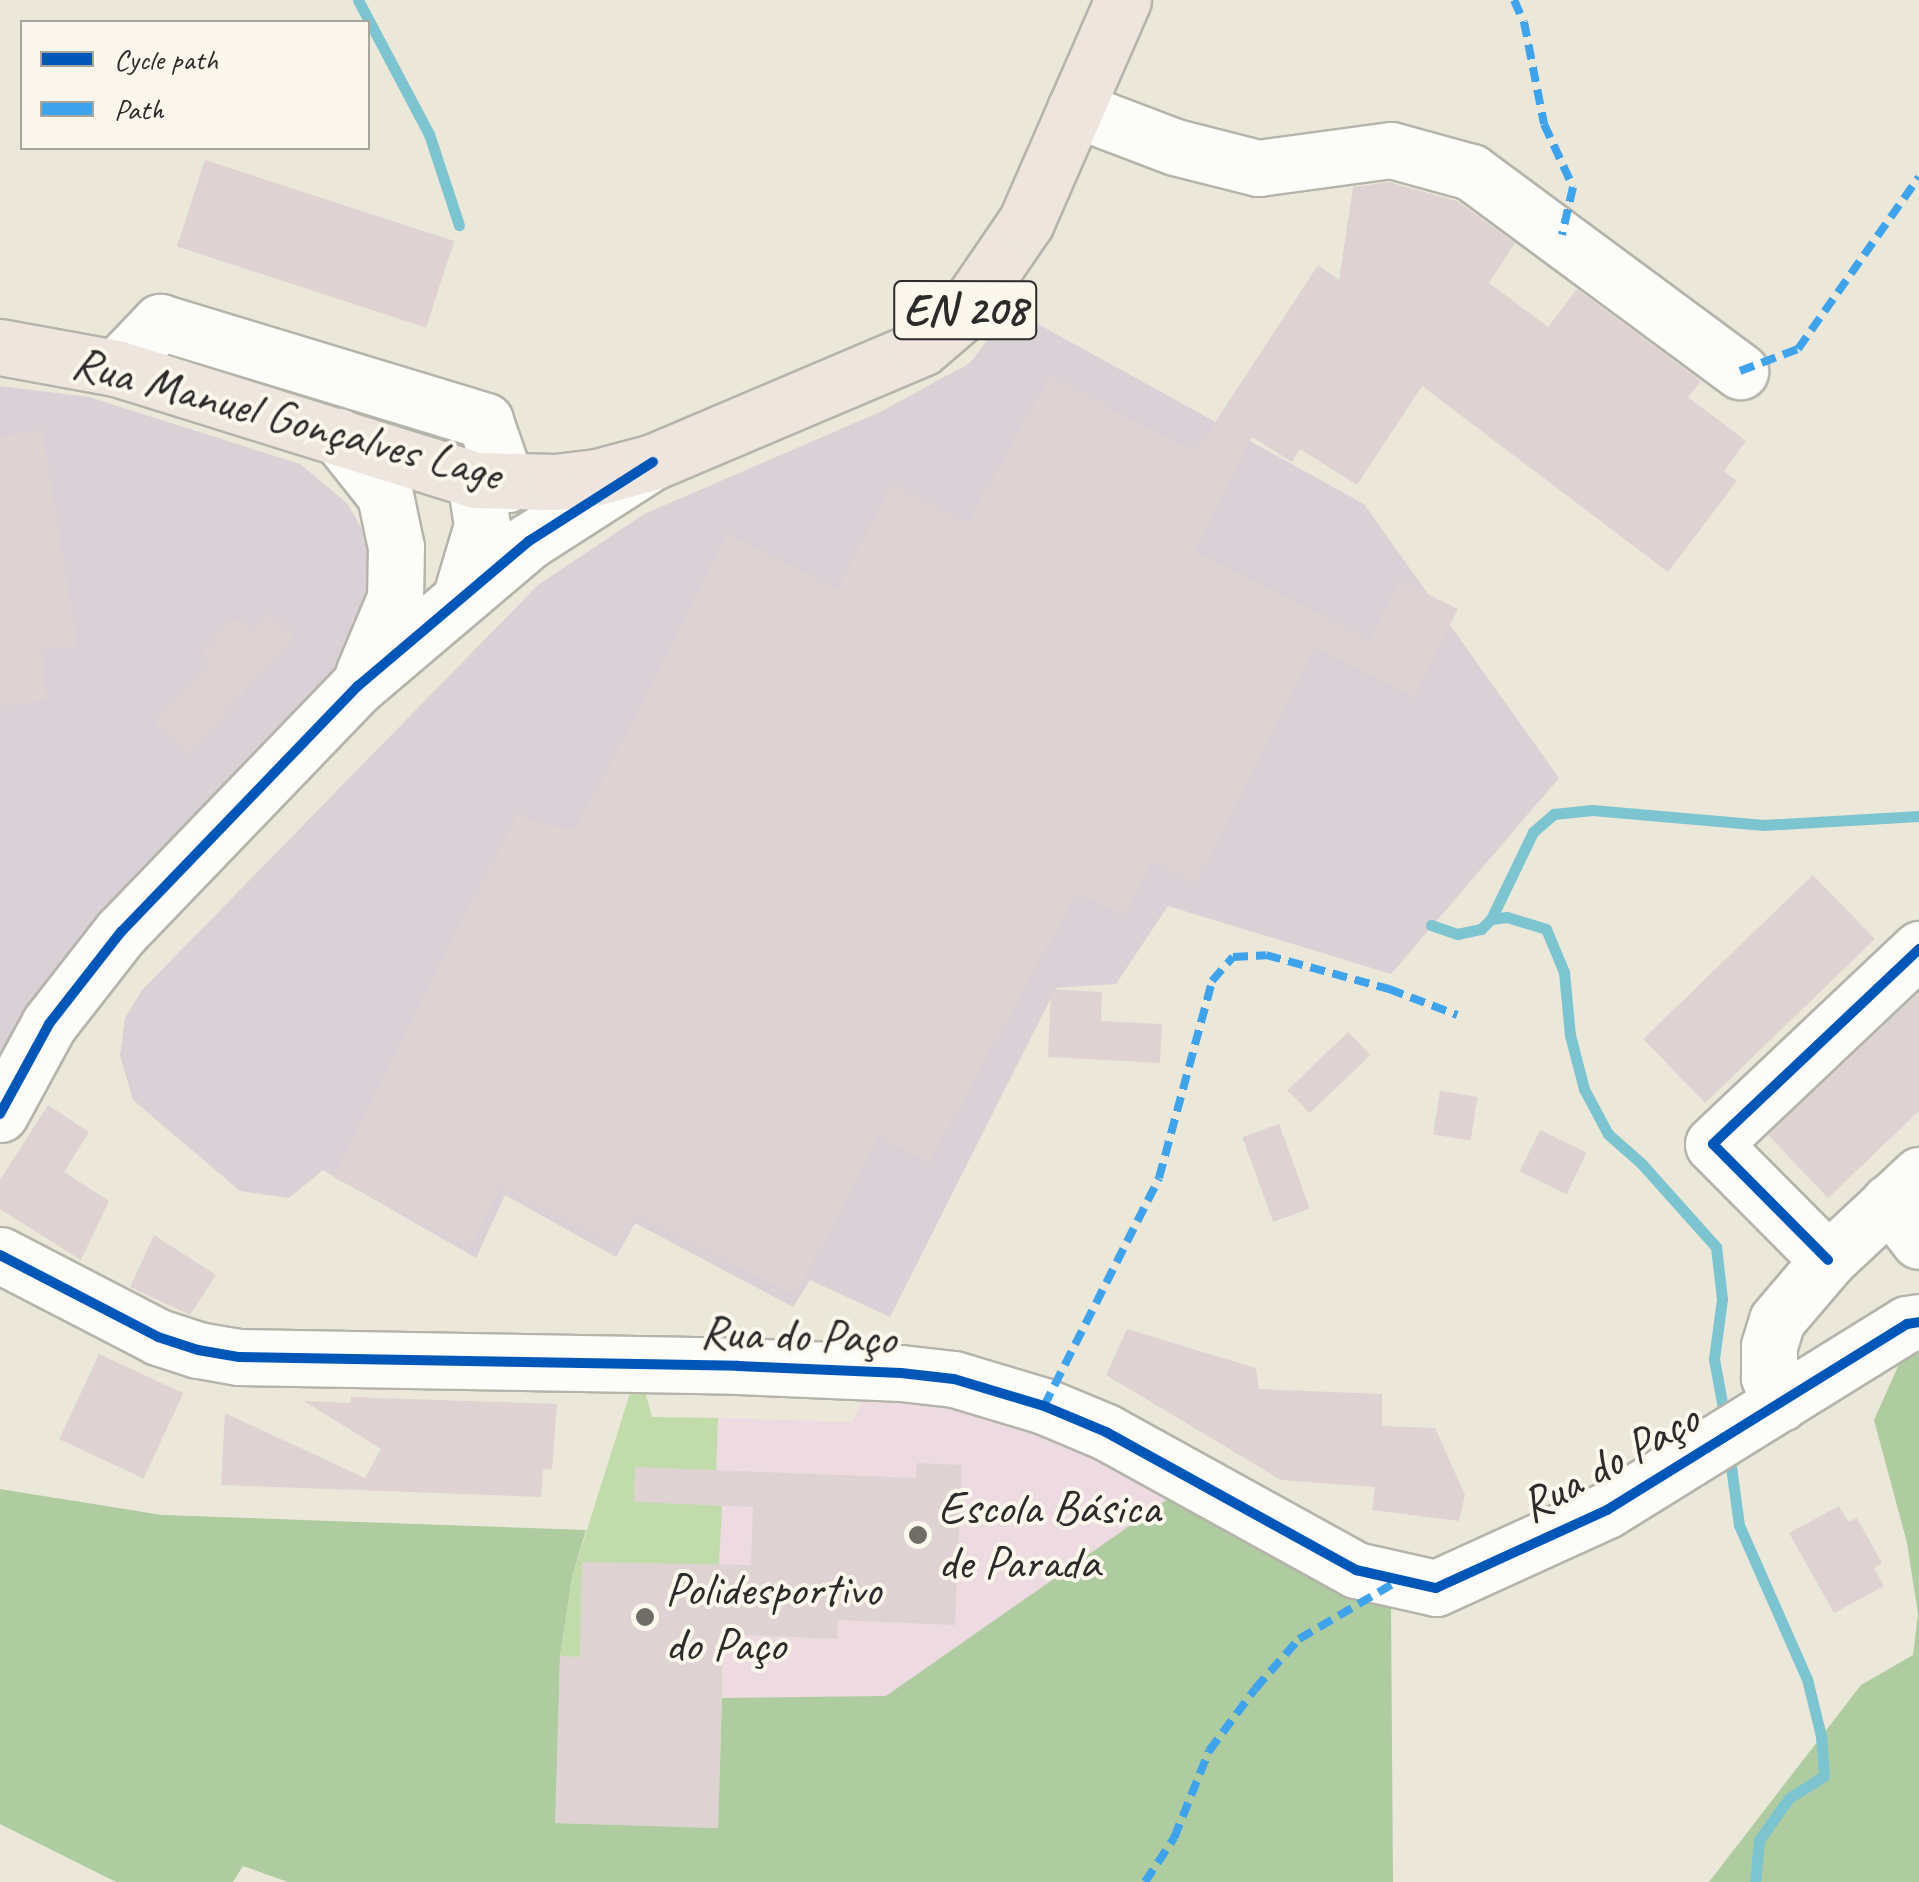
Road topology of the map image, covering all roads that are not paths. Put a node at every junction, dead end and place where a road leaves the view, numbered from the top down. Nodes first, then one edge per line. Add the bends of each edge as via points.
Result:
1 (1122, 0) edge
2 (1075, 110) junction
3 (0, 347) edge
4 (116, 368) junction
5 (1740, 371) dead end
6 (338, 436) junction
7 (653, 462) junction
8 (491, 482) junction
9 (461, 596) junction
10 (358, 686) junction
11 (1919, 949) edge
12 (0, 1114) edge
13 (1909, 1206) edge
14 (0, 1255) edge
15 (1828, 1260) junction
16 (1919, 1322) edge
17 (1764, 1414) junction

1 - 2 main road, Rua Manuel Gonçalves Lage / EN 208
2 - 5 street via 1174,147 1258,168 1391,150 1471,172
2 - 7 main road, Rua Manuel Gonçalves Lage / EN 208 via 1026,222 964,311 922,348
3 - 4 main road, Rua Manuel Gonçalves Lage / EN 208
4 - 6 main road, Rua Manuel Gonçalves Lage / EN 208
4 - 8 street via 160,322 484,422
6 - 8 main road, Rua Manuel Gonçalves Lage / EN 208
6 - 10 street via 385,495 396,547 395,598
7 - 8 main road, Rua Manuel Gonçalves Lage / EN 208 via 598,477
7 - 9 street via 529,541
8 - 9 street
9 - 10 street
10 - 12 street via 121,932 48,1024
11 - 15 street via 1713,1144
13 - 15 street
14 - 17 street, Rua do Paço via 158,1337 239,1357 738,1366 954,1380 1106,1432 1356,1570 1436,1588 1607,1510
15 - 17 street via 1777,1320
16 - 17 street, Rua do Paço

